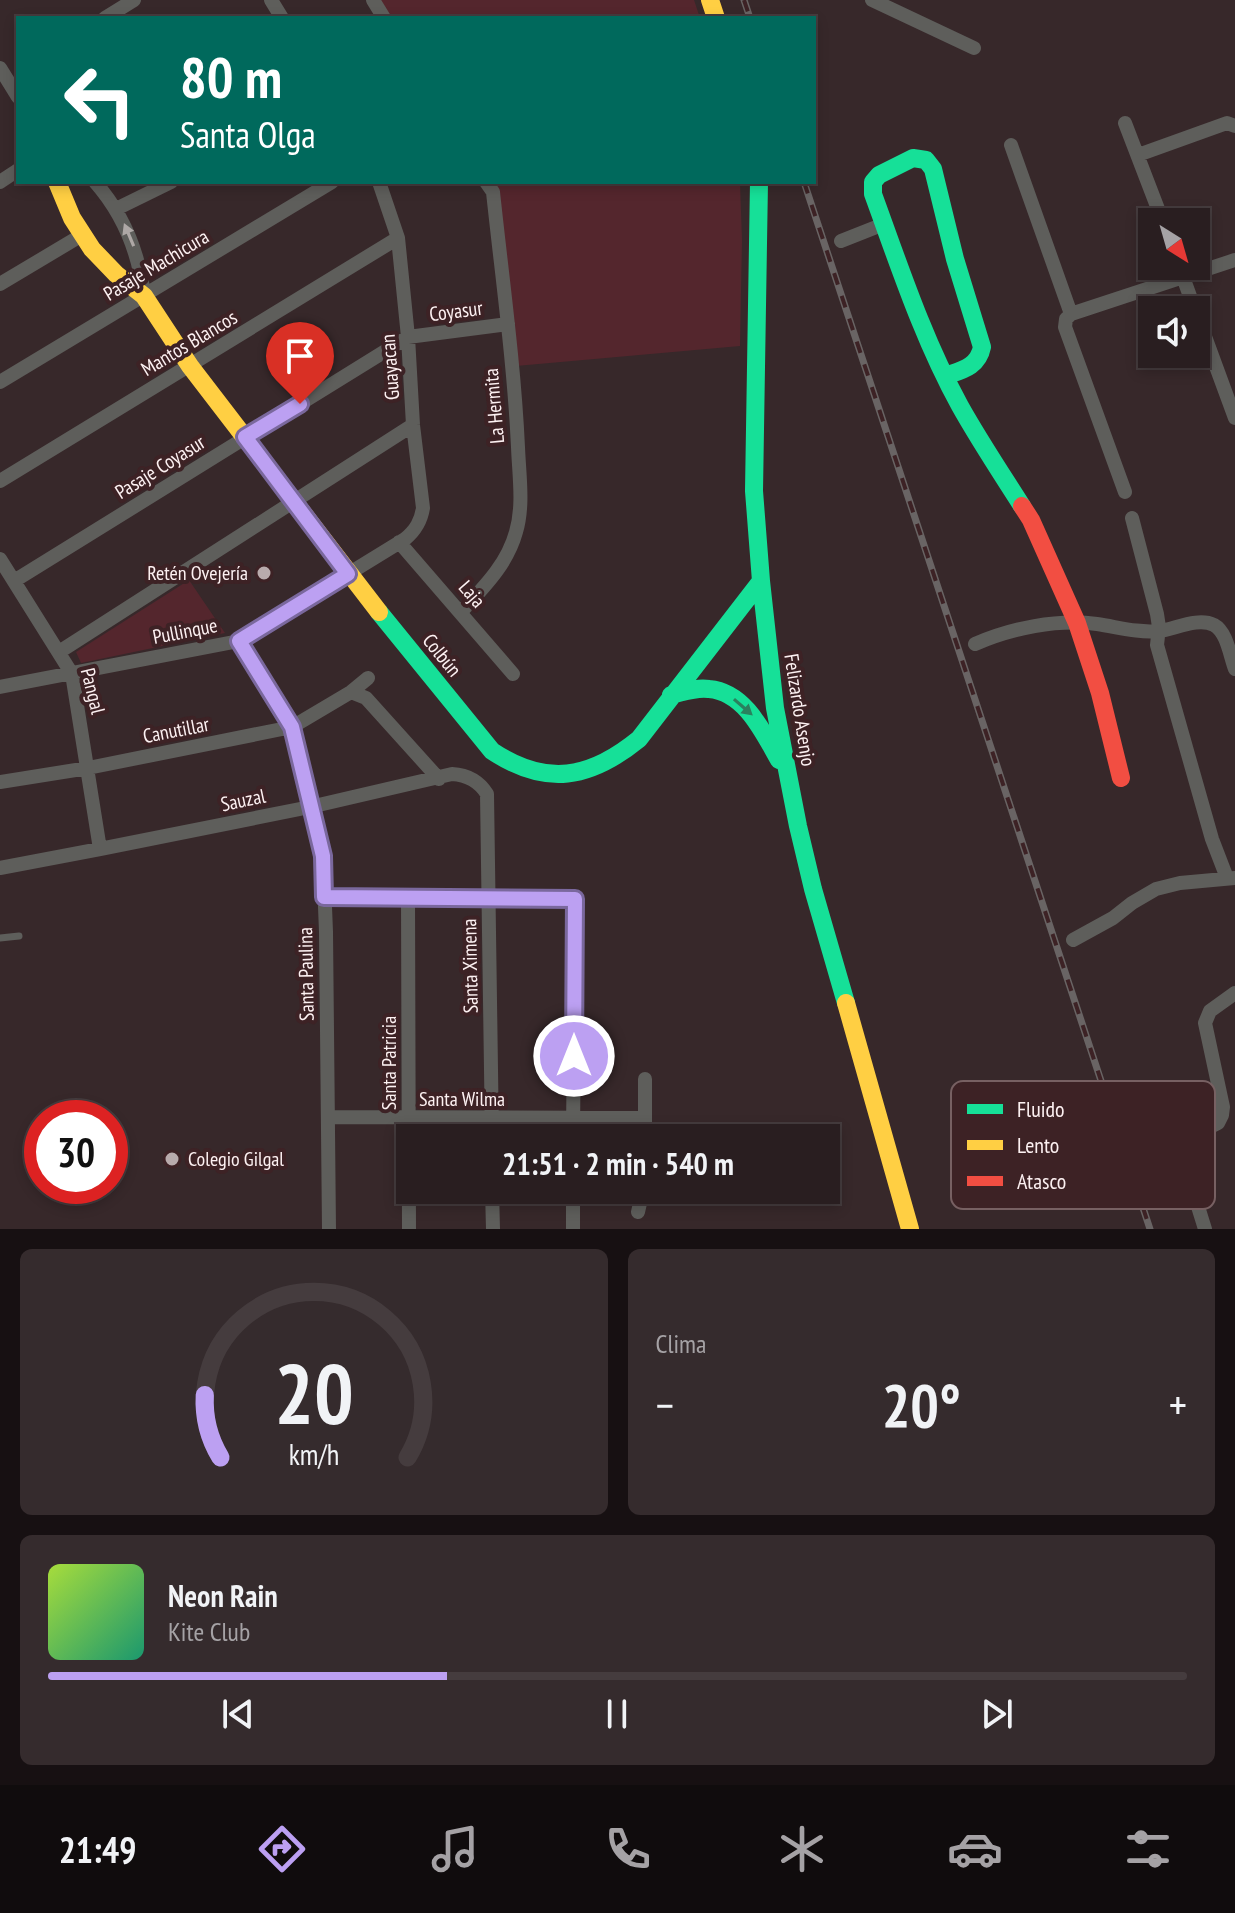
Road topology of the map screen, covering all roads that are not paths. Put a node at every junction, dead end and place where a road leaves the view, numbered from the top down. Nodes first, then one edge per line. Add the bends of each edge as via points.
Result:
1 (134, 0) edge
2 (872, 0) edge
3 (108, 16) edge
4 (974, 48) dead end
5 (6, 76) edge
6 (16, 94) edge
7 (1125, 123) dead end
8 (1235, 126) edge
9 (1011, 145) dead end
10 (1138, 155) junction
11 (58, 184) edge
12 (97, 184) edge
13 (167, 184) edge
14 (329, 184) edge
15 (380, 184) edge
16 (487, 184) edge
17 (759, 184) edge
18 (1158, 208) edge
19 (116, 209) junction
20 (884, 224) junction
21 (82, 235) junction
22 (398, 238) junction
23 (841, 241) dead end
24 (1235, 260) edge
25 (1210, 266) edge
26 (1160, 280) edge
27 (0, 284) edge
28 (144, 296) junction
29 (1071, 314) junction
30 (508, 324) junction
31 (408, 337) junction
32 (1210, 349) edge
33 (190, 366) junction
34 (945, 376) junction
35 (0, 382) edge
36 (1235, 418) edge
37 (413, 425) junction
38 (245, 437) junction
39 (0, 481) edge
40 (1125, 492) dead end
41 (294, 501) junction
42 (1132, 518) dead end
43 (399, 542) junction
44 (0, 559) edge
45 (348, 574) junction
46 (14, 581) junction
47 (761, 581) junction
48 (461, 612) junction
49 (1077, 623) junction
50 (1158, 631) junction
51 (239, 641) junction
52 (975, 644) dead end
53 (59, 652) junction
54 (1235, 669) edge
55 (72, 674) junction
56 (513, 674) dead end
57 (368, 678) dead end
58 (0, 687) edge
59 (351, 692) junction
60 (671, 695) junction
61 (292, 727) junction
62 (88, 768) junction
63 (787, 774) junction
64 (1121, 778) dead end
65 (439, 779) junction
66 (0, 782) edge
67 (487, 794) joint
68 (310, 807) junction
69 (100, 849) junction
70 (0, 868) edge
71 (1231, 878) edge
72 (324, 897) junction
73 (408, 897) junction
74 (489, 898) junction
75 (19, 936) dead end
76 (0, 938) edge
77 (1073, 940) dead end
78 (1235, 993) edge
79 (645, 1079) dead end
80 (328, 1117) junction
81 (645, 1118) junction
82 (409, 1119) junction
83 (491, 1119) junction
84 (574, 1119) junction
85 (491, 1124) edge
86 (574, 1124) edge
87 (645, 1124) edge
88 (1215, 1125) edge
89 (492, 1204) edge
90 (573, 1204) edge
91 (640, 1204) edge
92 (1199, 1209) edge
93 (638, 1212) dead end
94 (329, 1229) edge
95 (409, 1229) edge
96 (493, 1229) edge
97 (573, 1229) edge
98 (910, 1229) edge
99 (1205, 1229) edge

1 - 3 street
2 - 4 street
5 - 6 street
7 - 10 street
8 - 10 street via 1227,123
9 - 29 street
10 - 18 street
11 - 21 street, Colbún
12 - 19 street, Colbún
13 - 19 street
14 - 28 street, Pasaje Machicura
15 - 22 street, Guayacan
16 - 30 street, La Hermita via 493,192
17 - 47 street, Felizardo Asenjo via 754,491
28 -> 19 street, Colbún via 135,250
20 - 23 street
20 - 34 street
20 - 34 street via 872,190 876,178 913,158 926,160 933,169 982,347 977,363
21 - 27 street
21 - 28 street, Colbún
22 - 31 street, Guayacan
22 - 33 street, Mantos Blancos
24 - 25 street
26 - 29 street
28 - 33 street, Colbún
28 - 35 street, Pasaje Machicura
29 - 40 street via 1065,327
30 - 31 street, Coyasur
30 - 48 street, La Hermita via 520,497 517,531 507,556
31 - 37 street, Guayacan
31 - 38 street, Pasaje Coyasur
32 - 36 street
33 - 38 street, Colbún
33 - 39 street, Mantos Blancos
34 - 49 street via 1031,520
37 - 41 street
37 - 43 street, Guayacan via 423,508 415,530
38 - 41 street, Colbún
38 - 46 street, Pasaje Coyasur
41 - 45 street, Colbún
41 - 53 street
42 - 50 street
43 - 45 street, Pullinque
43 - 48 street, Laja
44 - 46 street, Pangal
45 - 51 street, Pullinque
45 - 60 street, Colbún via 492,751 516,767 568,774 607,763 639,739
46 - 53 street, Pangal
47 - 60 street, Colbún
47 - 63 street, Felizardo Asenjo
48 - 56 street, Laja
49 - 50 street
49 - 52 street via 1024,628
49 - 64 street
50 - 54 street via 1214,625
50 - 71 street via 1157,645 1212,839
51 - 55 street, Pullinque
51 - 61 street, Santa Paulina
53 - 55 street, Pangal
55 - 58 street, Pullinque
55 - 62 street, Pangal
57 - 59 street, Canutillar
59 - 61 street, Canutillar
59 - 65 street via 366,698
60 -> 63 street via 709,690 738,701 758,722
61 - 62 street, Canutillar
61 - 68 street, Santa Paulina
62 - 66 street, Canutillar
62 - 69 street, Pangal
63 - 98 street, Felizardo Asenjo via 813,889
65 - 67 street, Sauzal via 466,776
65 - 68 street, Sauzal
67 - 74 street, Santa Ximena
68 - 69 street, Sauzal
68 - 72 street, Santa Paulina via 323,856
69 - 70 street, Sauzal
71 - 77 street via 1156,889
72 - 73 street
72 - 80 street, Santa Paulina
73 - 74 street
73 - 82 street, Santa Patricia
74 - 83 street, Santa Ximena
74 - 84 street via 575,899
75 - 76 lane
78 - 88 street via 1210,1011 1205,1023 1223,1107
79 - 81 street
80 - 82 street, Santa Wilma
80 - 94 street, Santa Paulina
81 - 84 street, Santa Wilma
81 - 87 street
82 - 83 street, Santa Wilma
82 - 95 street, Santa Patricia
83 - 84 street, Santa Wilma
83 - 85 street, Santa Ximena
84 - 86 street
89 - 96 street
90 - 97 street
91 - 93 street
92 - 99 street

